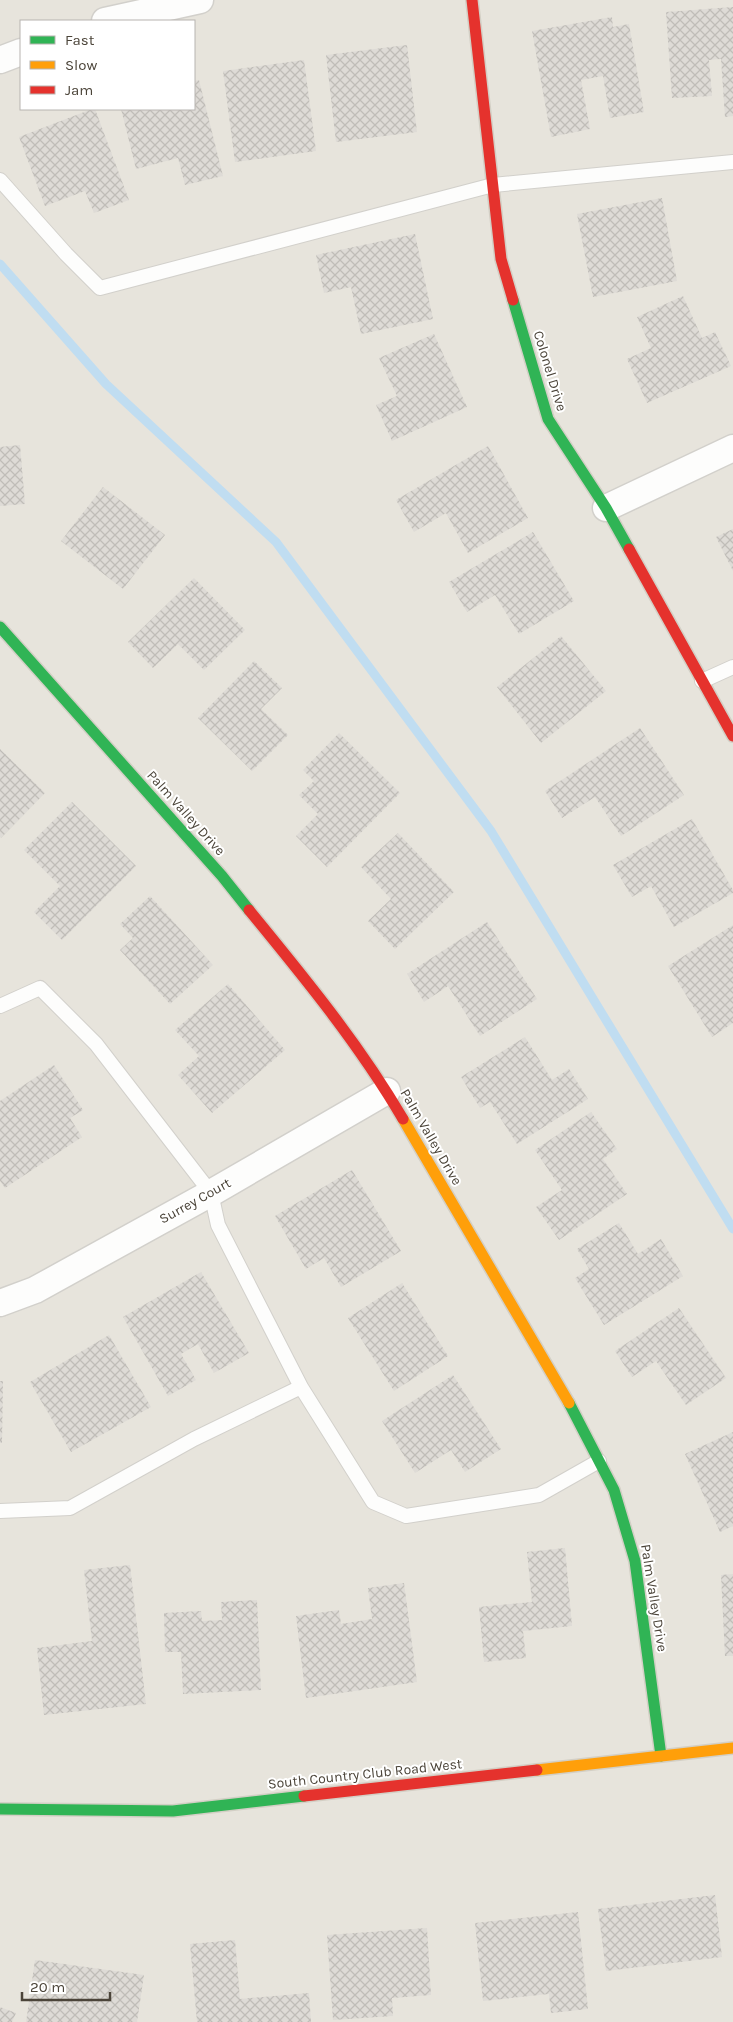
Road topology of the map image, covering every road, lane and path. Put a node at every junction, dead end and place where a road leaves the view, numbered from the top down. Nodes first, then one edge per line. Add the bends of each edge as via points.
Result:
1 (200, 0) edge
2 (472, 0) edge
3 (110, 20) edge
4 (20, 52) edge
5 (0, 60) edge
6 (733, 162) edge
7 (0, 180) edge
8 (493, 185) junction
9 (733, 448) edge
10 (606, 508) junction
11 (0, 627) edge
12 (733, 667) edge
13 (702, 681) junction
14 (733, 736) edge
15 (0, 1006) edge
16 (387, 1092) junction
17 (211, 1193) junction
18 (0, 1303) edge
19 (301, 1387) junction
20 (599, 1461) junction
21 (0, 1511) edge
22 (733, 1748) edge
23 (661, 1756) junction
24 (0, 1809) edge

1 - 3 street
2 - 8 street, Colonel Drive
4 - 5 street
6 - 8 lane
7 - 8 lane via 100,288
8 - 10 street, Colonel Drive via 501,259 548,419
9 - 10 street
10 - 13 street, Colonel Drive
11 - 16 street, Palm Valley Drive via 222,876 325,1003
12 - 13 lane
13 - 14 street, Colonel Drive
15 - 17 lane via 40,988 96,1044
16 - 17 street, Surrey Court
16 - 20 street, Palm Valley Drive via 570,1405
17 - 18 street, Surrey Court via 35,1290
17 - 19 lane via 218,1225
19 - 20 lane via 373,1502 406,1516 539,1495
19 - 21 lane via 194,1439 70,1508
20 - 23 street, Palm Valley Drive via 614,1490 636,1561
22 - 23 street, South Country Club Road West
23 - 24 street, South Country Club Road West via 173,1811

